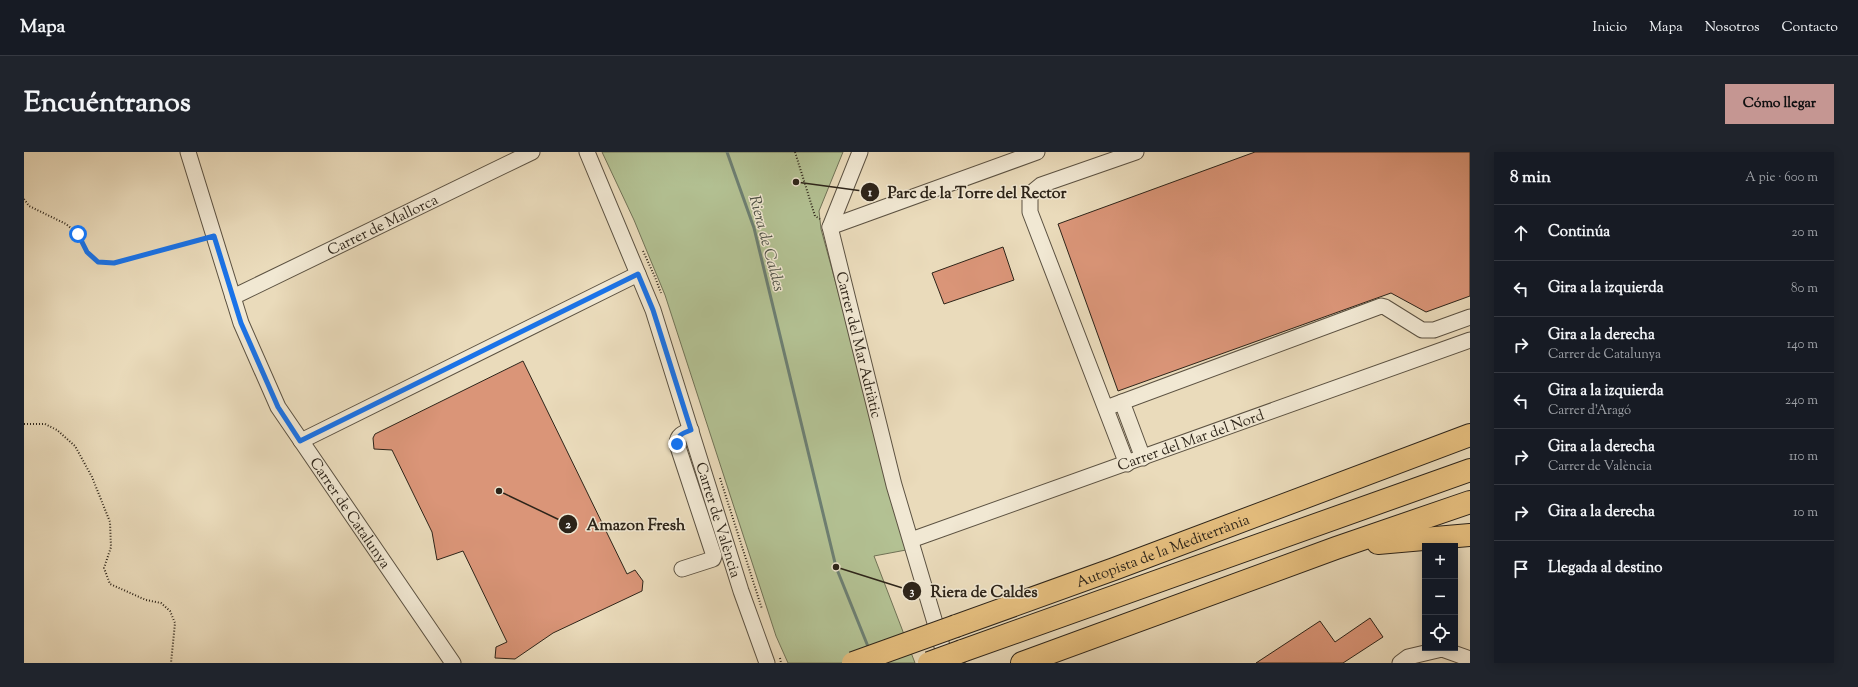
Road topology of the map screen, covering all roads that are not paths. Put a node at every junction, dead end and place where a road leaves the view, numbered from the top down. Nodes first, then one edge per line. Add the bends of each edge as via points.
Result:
1 (188, 152) edge
2 (532, 152) edge
3 (587, 152) edge
4 (860, 152) edge
5 (1037, 152) edge
6 (1136, 152) edge
7 (830, 228) junction
8 (638, 274) junction
9 (233, 297) junction
10 (1470, 317) edge
11 (1470, 340) edge
12 (1122, 402) junction
13 (1106, 408) junction
14 (1470, 421) edge
15 (691, 430) junction
16 (1470, 435) edge
17 (300, 441) junction
18 (1142, 458) junction
19 (1127, 464) junction
20 (1470, 470) edge
21 (1348, 480) junction
22 (1470, 502) edge
23 (1470, 535) edge
24 (1430, 538) junction
25 (1470, 539) edge
26 (911, 540) junction
27 (1336, 548) junction
28 (682, 569) dead end
29 (954, 657) edge
30 (1470, 660) edge
31 (453, 663) edge
32 (767, 663) edge
33 (853, 663) edge
34 (929, 663) edge
35 (1022, 663) edge
36 (1400, 663) edge

1 - 9 street, Carrer de Catalunya
2 - 9 street, Carrer de Mallorca
3 - 8 street, Carrer de València
4 - 7 street
5 - 7 street
6 - 13 street via 1041,185 1030,194 1030,212
7 - 26 street, Carrer del Mar Adriàtic via 894,484
8 - 15 street, Carrer de València via 653,310
8 - 17 street
9 - 17 street, Carrer de Catalunya via 241,323 276,402
10 - 12 street via 1434,330 1422,330 1381,306
11 - 18 street, Carrer del Mar del Nord
12 - 13 street
12 - 18 street
13 - 19 street
14 - 21 highway
15 - 28 street via 680,434 677,444 714,556 712,559
15 - 32 street, Carrer de València via 749,618
16 - 21 highway, Autopista de la Mediterrània
17 - 31 street, Carrer de Catalunya
18 - 19 street, Carrer del Mar del Nord
19 - 26 street, Carrer del Mar del Nord
20 - 29 highway, Autopista de la Mediterrània
21 - 33 highway, Autopista de la Mediterrània, bridge via 1114,569
22 - 27 highway
23 - 24 highway
24 - 25 street
24 - 27 highway
26 - 29 street, Carrer del Mar Adriàtic
27 - 35 highway
29 - 34 highway, Autopista de la Mediterrània, bridge
30 - 36 street via 1442,649 1408,658

